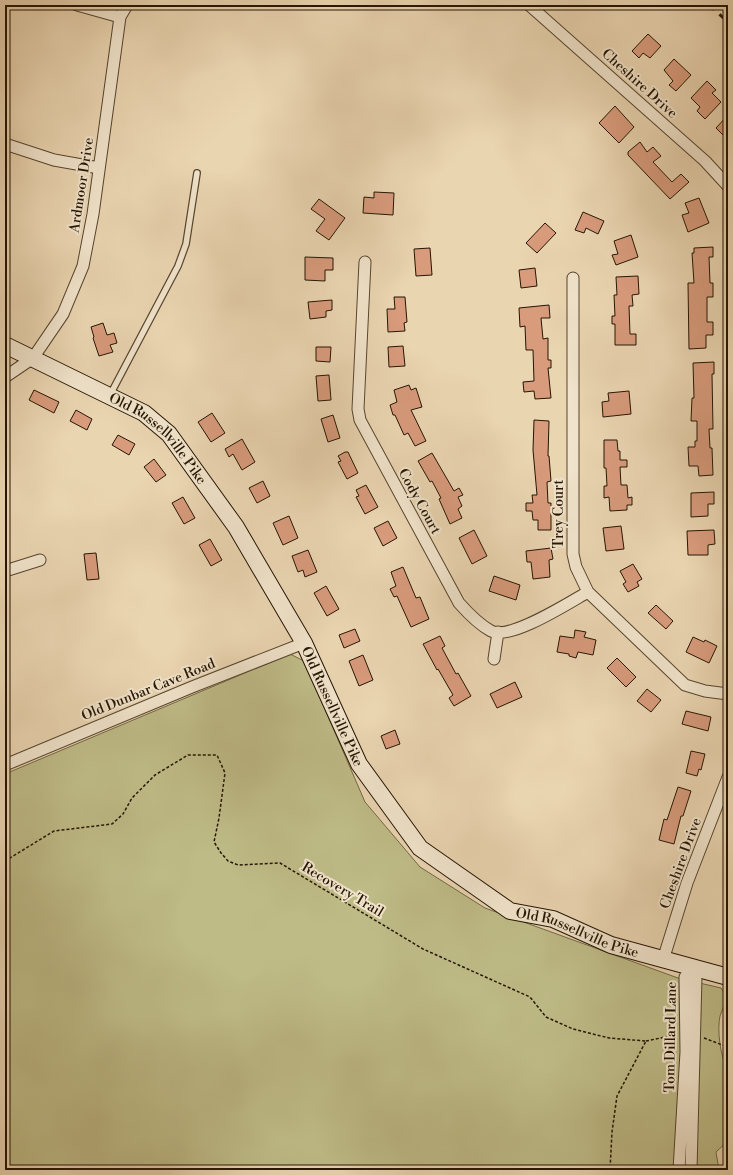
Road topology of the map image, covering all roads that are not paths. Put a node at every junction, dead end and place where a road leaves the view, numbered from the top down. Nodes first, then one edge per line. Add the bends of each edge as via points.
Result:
1 (77, 5) edge
2 (127, 5) edge
3 (529, 5) edge
4 (120, 17) junction
5 (5, 144) edge
6 (99, 168) junction
7 (197, 173) dead end
8 (728, 186) edge
9 (365, 262) dead end
10 (574, 278) dead end
11 (5, 345) edge
12 (33, 358) junction
13 (5, 377) edge
14 (110, 395) junction
15 (40, 560) dead end
16 (5, 572) edge
17 (588, 592) junction
18 (498, 632) junction
19 (304, 642) junction
20 (494, 659) dead end
21 (728, 694) edge
22 (5, 765) edge
23 (728, 777) edge
24 (663, 960) junction
25 (694, 967) junction
26 (728, 977) edge
27 (679, 1170) edge
28 (691, 1170) edge

1 - 4 street
2 - 4 street, Ardmoor Drive
3 - 8 street, Cheshire Drive via 705,161
4 - 6 street, Ardmoor Drive
5 - 6 street via 54,160
6 - 12 street, Ardmoor Drive via 83,266 63,314
7 - 14 lane via 186,244 178,266
9 - 18 street, Cody Court via 358,410 360,420 459,603 492,632
10 - 17 street, Trey Court via 573,554
11 - 12 street, Old Russellville Pike
12 - 13 street
12 - 14 street, Old Russellville Pike
14 - 19 street, Old Russellville Pike via 144,413 169,434 236,527
15 - 16 street
17 - 18 street via 523,628
17 - 21 street, Trey Court via 685,685
18 - 20 street
19 - 22 street, Old Dunbar Cave Road
19 - 24 street, Old Russellville Pike via 359,764 420,848 510,912 553,919 611,945
23 - 24 street, Cheshire Drive via 687,883
24 - 25 street, Old Russellville Pike
25 - 26 street, Old Russellville Pike
25 - 27 street, Tom Dillard Lane via 685,977 686,1052
25 - 28 street, Tom Dillard Lane via 696,977

